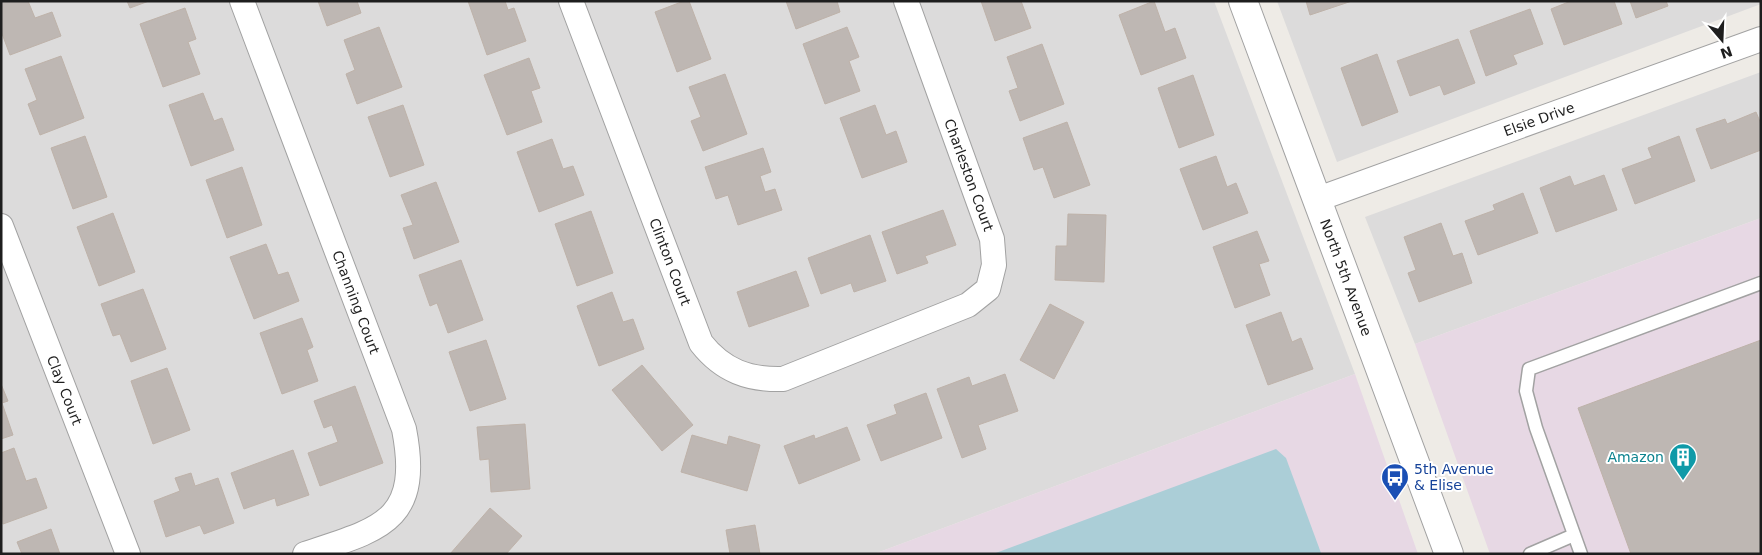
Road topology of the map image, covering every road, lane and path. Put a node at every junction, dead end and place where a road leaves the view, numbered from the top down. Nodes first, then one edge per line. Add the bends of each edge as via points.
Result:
1 (242, 1) edge
2 (571, 1) edge
3 (906, 1) edge
4 (1243, 1) edge
5 (1761, 40) edge
6 (1318, 200) junction
7 (1, 226) edge
8 (1761, 283) edge
9 (874, 342) joint
10 (1574, 535) junction
11 (128, 554) edge
12 (305, 554) edge
13 (1449, 554) edge
14 (1530, 554) edge
15 (1581, 554) edge

1 - 12 street, Channing Court via 404,429 409,462 407,487 399,507 387,522 365,534
2 - 9 street, Clinton Court via 694,326 701,343 713,358 736,371 761,379 784,379
3 - 9 street, Charleston Court via 986,218 994,265 988,289 968,305
4 - 6 street, North 5th Avenue
5 - 6 street, Elsie Drive
6 - 13 street, North 5th Avenue
7 - 11 street, Clay Court
8 - 10 lane via 1529,369 1526,391 1536,428
10 - 14 lane
10 - 15 lane

